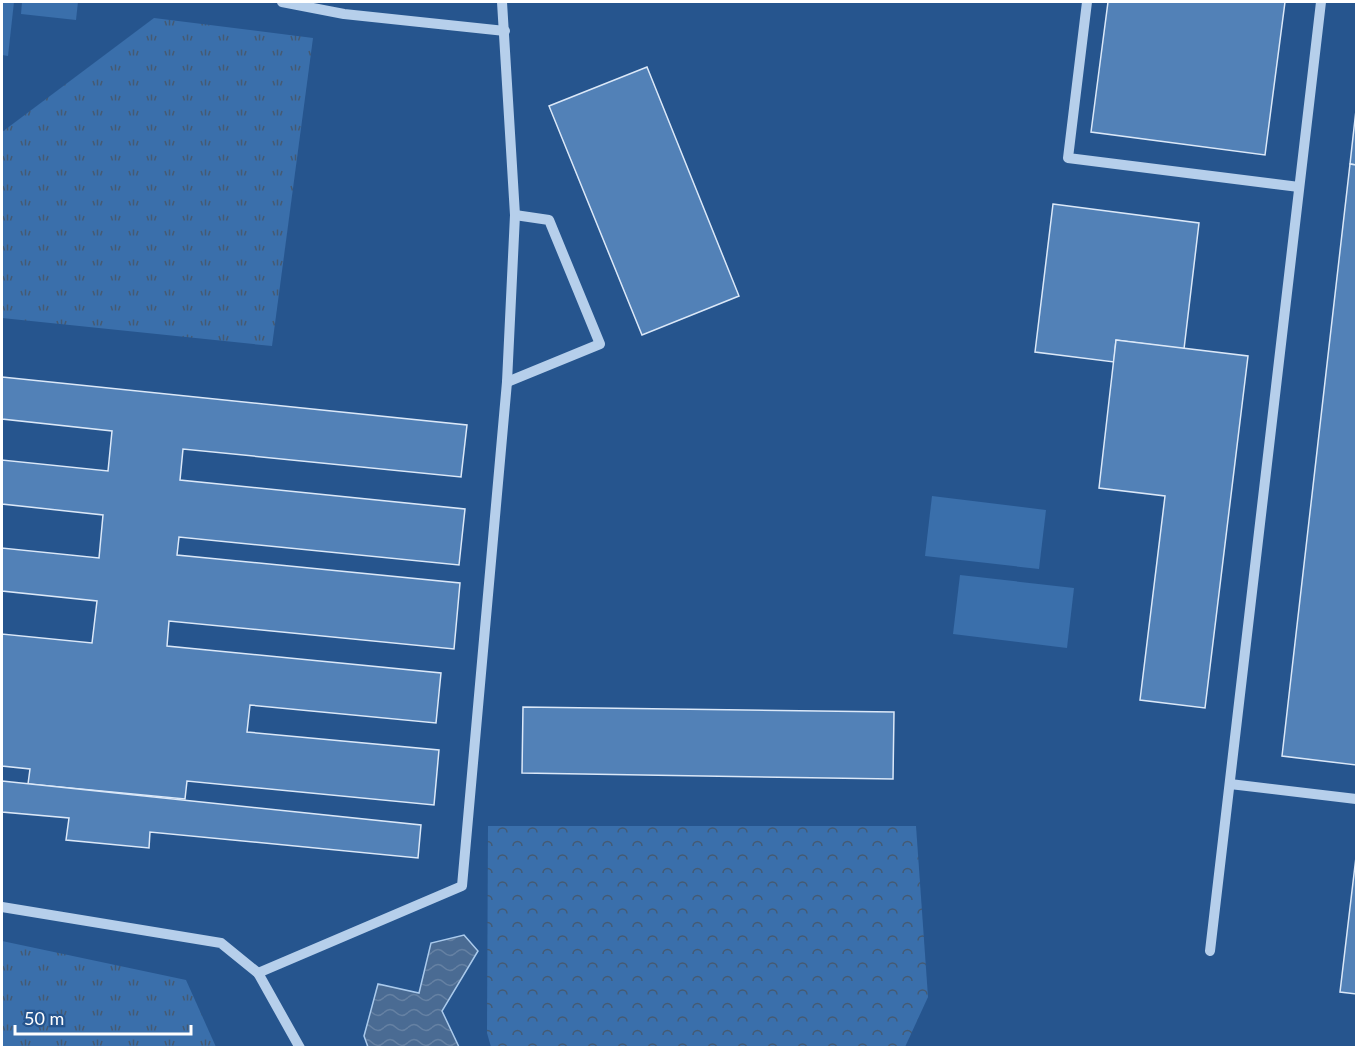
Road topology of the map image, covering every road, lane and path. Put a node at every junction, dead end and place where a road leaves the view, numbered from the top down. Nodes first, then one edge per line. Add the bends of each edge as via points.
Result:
1 (282, 2) edge
2 (502, 2) edge
3 (1087, 2) edge
4 (1321, 2) edge
5 (505, 31) junction
6 (1299, 186) junction
7 (515, 214) junction
8 (507, 382) junction
9 (1230, 784) junction
10 (1356, 799) edge
11 (2, 907) edge
12 (1210, 951) dead end
13 (258, 973) junction
14 (300, 1047) edge

1 - 5 street via 344,14
2 - 5 street
3 - 6 street via 1068,159
4 - 6 street
5 - 7 street
6 - 9 street
7 - 8 street
7 - 8 street via 549,220 600,344
8 - 13 street via 462,886
9 - 10 street
9 - 12 street
11 - 13 street via 221,943
13 - 14 street

